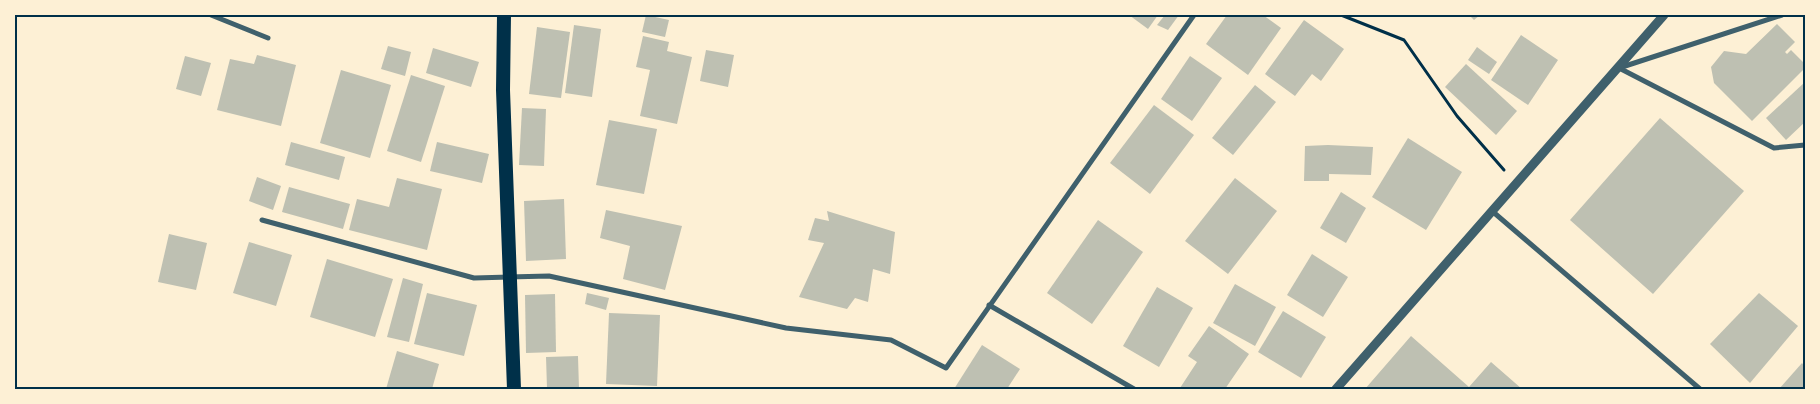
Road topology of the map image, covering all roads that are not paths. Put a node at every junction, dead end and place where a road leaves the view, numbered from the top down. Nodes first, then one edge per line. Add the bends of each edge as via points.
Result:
1 (210, 15) edge
2 (504, 15) edge
3 (1194, 15) edge
4 (1664, 15) edge
5 (1782, 15) edge
6 (268, 38) dead end
7 (1619, 68) junction
8 (1805, 145) edge
9 (1492, 211) junction
10 (262, 220) dead end
11 (509, 276) junction
12 (989, 305) junction
13 (514, 389) edge
14 (1134, 389) edge
15 (1336, 389) edge
16 (1700, 389) edge

1 - 6 street
2 - 11 highway
3 - 12 street
4 - 7 street
5 - 7 street
7 - 8 street via 1774,148
7 - 9 street
9 - 15 street
9 - 16 street
10 - 11 street via 474,278
11 - 12 street via 549,276 786,328 891,340 946,368
11 - 13 highway
12 - 14 street

